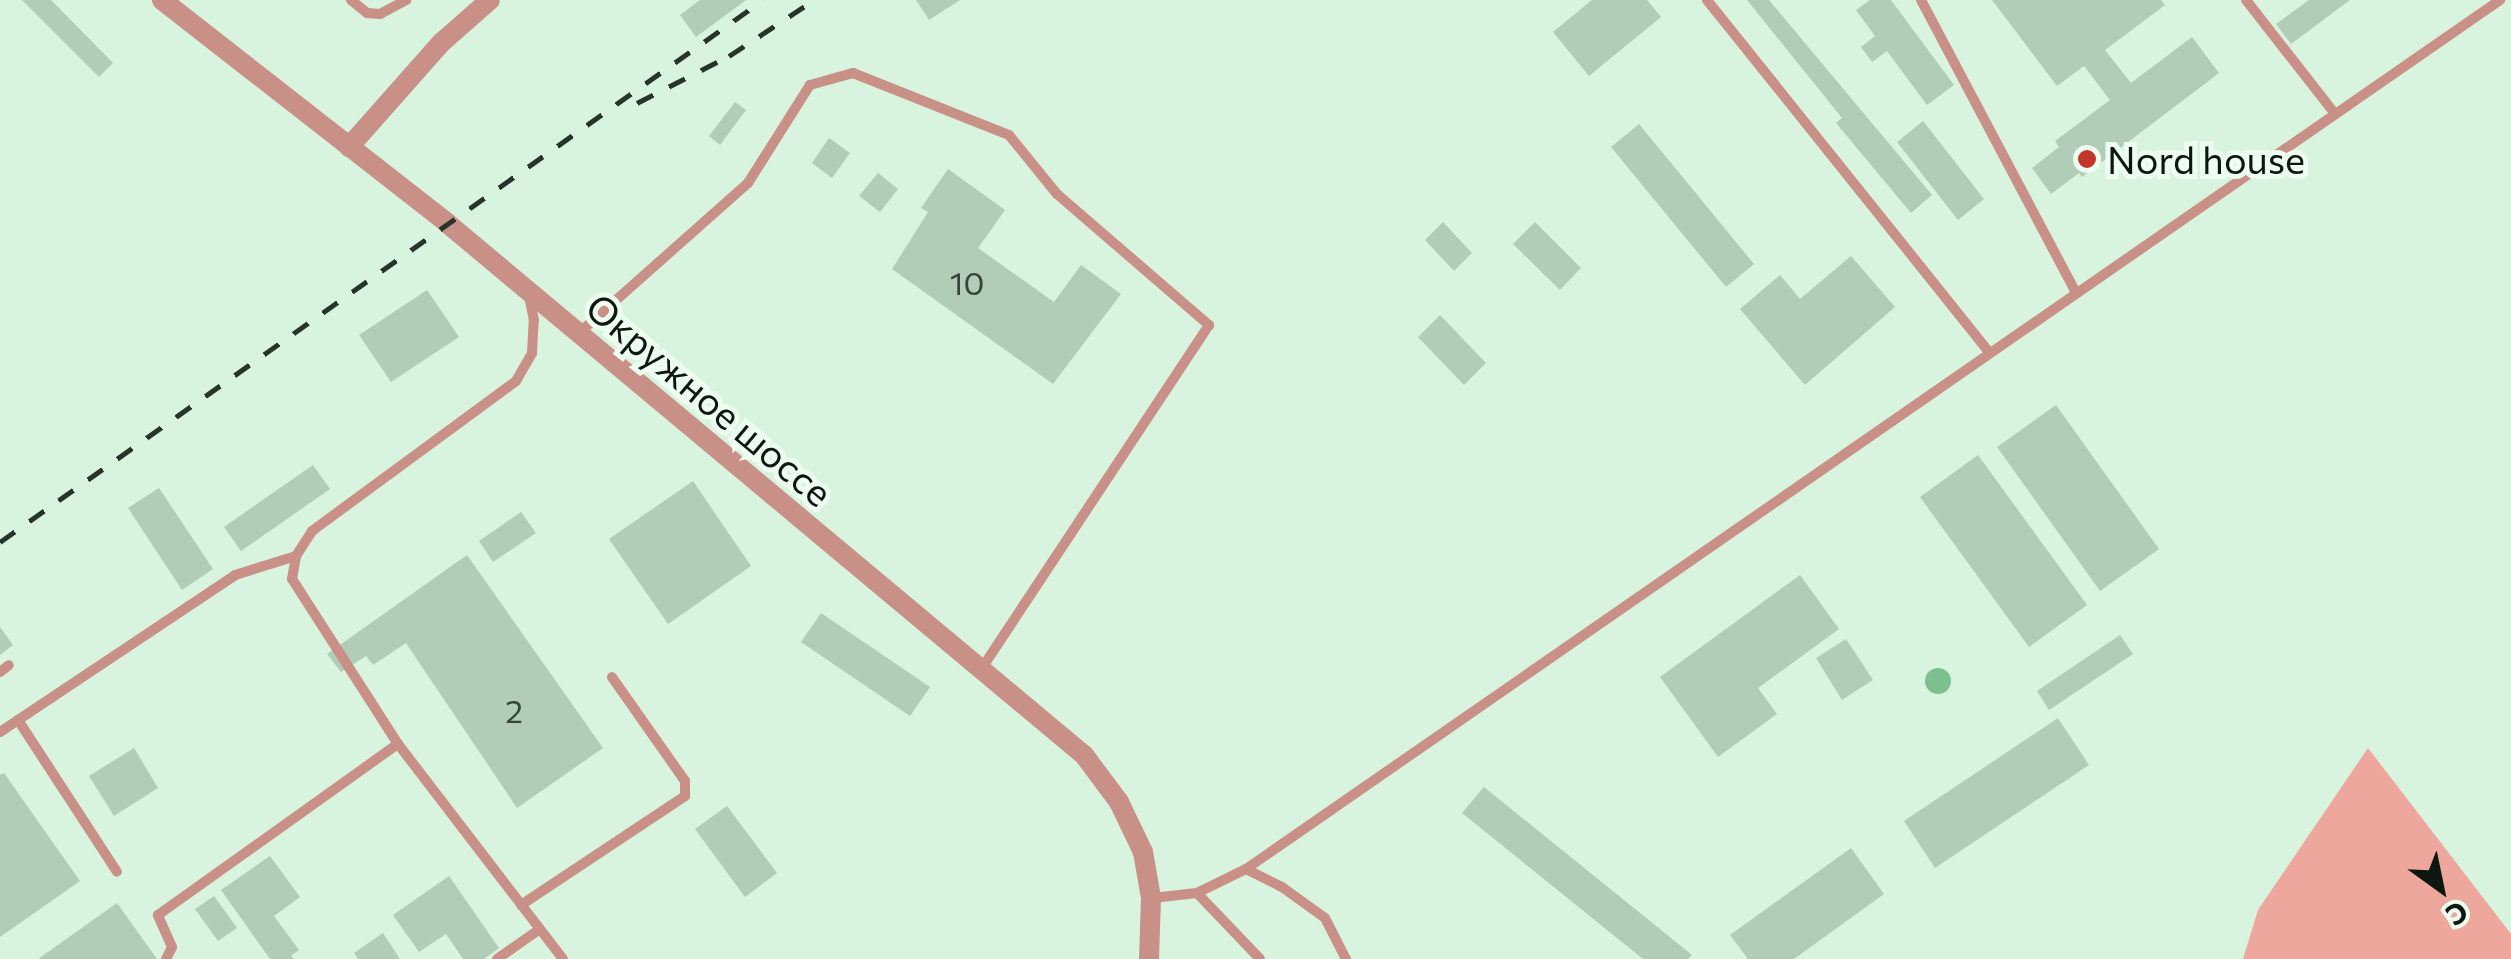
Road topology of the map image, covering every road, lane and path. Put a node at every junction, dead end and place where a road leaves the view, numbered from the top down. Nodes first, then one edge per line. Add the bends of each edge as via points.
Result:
1 (162, 0) edge
2 (351, 0) edge
3 (406, 0) edge
4 (490, 0) edge
5 (1707, 0) edge
6 (1921, 0) edge
7 (2246, 0) edge
8 (2500, 0) edge
9 (2335, 114) junction
10 (348, 147) junction
11 (2076, 294) junction
12 (528, 295) junction
13 (576, 334) junction
14 (1990, 353) junction
15 (296, 556) junction
16 (981, 669) junction
17 (612, 678) dead end
18 (18, 720) junction
19 (0, 732) edge
20 (398, 744) junction
21 (1246, 869) junction
22 (118, 872) dead end
23 (1197, 892) junction
24 (1151, 898) junction
25 (521, 904) junction
26 (540, 929) junction
27 (166, 959) edge
28 (498, 959) edge
29 (563, 959) edge
30 (1149, 959) edge
31 (1260, 959) edge
32 (1346, 959) edge

1 - 10 street, Окружное шоссе
2 - 3 lane via 380,14
4 - 10 street via 441,43
5 - 14 lane
6 - 11 lane
7 - 9 lane
8 - 9 lane
9 - 11 lane
10 - 12 street, Окружное шоссе
11 - 14 lane
12 - 13 street, Окружное шоссе
12 - 15 lane via 532,352 516,380 312,531
13 - 16 street, Окружное шоссе
13 - 16 lane via 748,183 810,85 854,73 1009,135 1057,194 1209,325
14 - 21 lane
15 - 18 lane via 235,576
15 - 20 lane via 292,579
16 - 24 street, Окружное шоссе via 1084,755 1119,802 1143,852
17 - 25 lane via 686,782 685,796
18 - 19 lane
18 - 22 lane
20 - 25 lane
20 - 27 lane via 158,916 172,947
21 - 23 lane
21 - 32 lane via 1324,918
23 - 24 lane
23 - 31 lane
24 - 30 street, Окружное шоссе
25 - 26 lane
26 - 28 lane
26 - 29 lane

